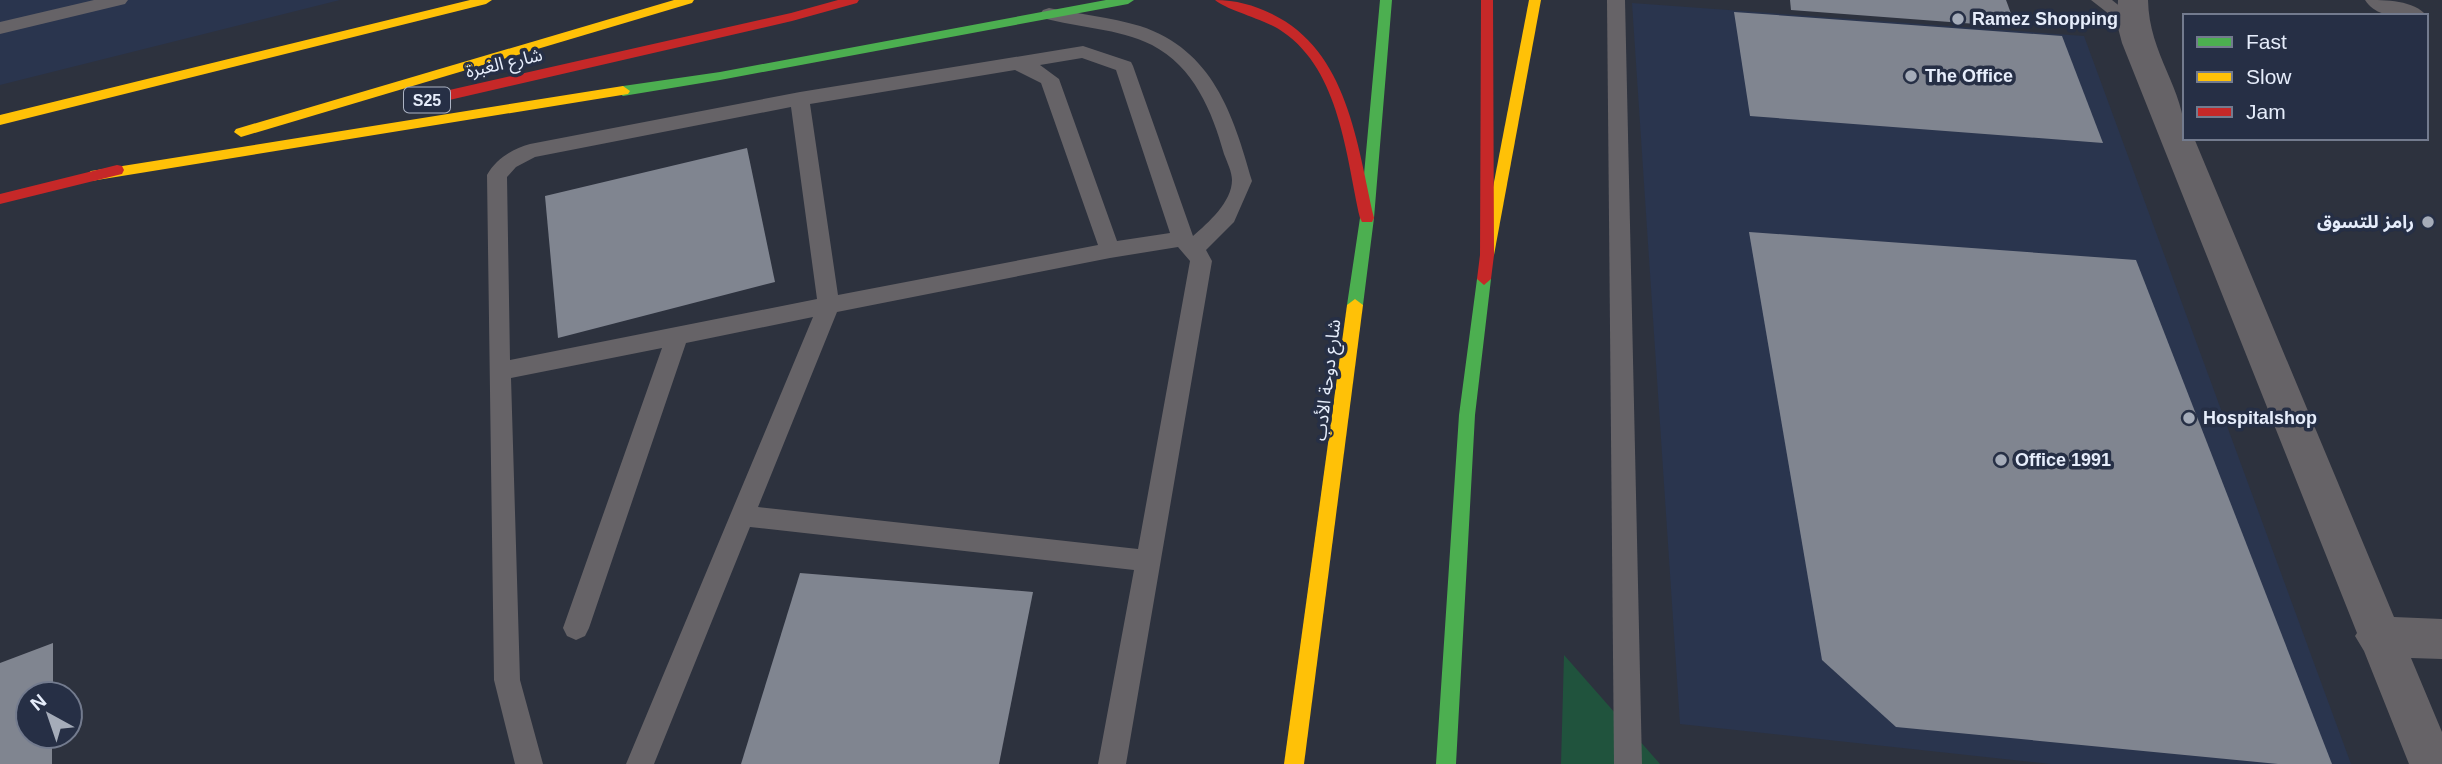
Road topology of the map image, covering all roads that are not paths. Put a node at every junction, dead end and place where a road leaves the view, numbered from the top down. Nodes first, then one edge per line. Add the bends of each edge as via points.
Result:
1 (57, 0) edge
2 (119, 0) edge
3 (485, 0) edge
4 (688, 0) edge
5 (853, 0) edge
6 (1128, 0) edge
7 (1221, 0) edge
8 (1386, 0) edge
9 (1486, 0) edge
10 (1535, 0) edge
11 (1616, 0) edge
12 (2101, 0) edge
13 (2380, 0) edge
14 (2133, 12) edge
15 (0, 14) edge
16 (2409, 14) edge
17 (1049, 15) junction
18 (0, 28) edge
19 (1012, 62) junction
20 (800, 99) junction
21 (428, 100) dead end
22 (347, 118) dead end
23 (0, 120) edge
24 (91, 176) junction
25 (0, 199) edge
26 (1367, 218) junction
27 (1188, 244) junction
28 (1110, 250) junction
29 (1487, 255) junction
30 (829, 306) junction
31 (677, 337) junction
32 (499, 371) junction
33 (742, 516) junction
34 (1148, 561) junction
35 (576, 628) dead end
36 (2377, 636) junction
37 (2442, 639) edge
38 (529, 764) edge
39 (640, 764) edge
40 (1112, 764) edge
41 (1294, 764) edge
42 (1446, 764) edge
43 (1628, 764) edge
44 (2432, 764) edge

1 - 15 lane
2 - 18 lane
3 - 23 main road
4 - 24 main road
5 - 21 main road, شارع الغبرة / S25
6 - 17 main road
7 - 26 main road via 1255,10 1312,49 1331,79
8 - 26 main road, شارع دوحة الأدب
9 - 29 main road
10 - 29 main road
11 - 43 lane
12 - 14 lane
13 - 16 street
14 - 36 street via 2143,56
17 - 24 main road via 707,78
17 - 27 lane via 1132,30 1156,40 1183,56 1217,106 1242,181 1227,217
19 - 20 lane
19 - 27 lane via 1083,52 1124,66
19 - 28 lane via 1049,79
20 - 30 lane
20 - 32 lane via 530,151 509,162 497,175
22 - 24 main road
24 - 25 main road
26 - 41 main road, شارع دوحة الأدب
27 - 28 lane
27 - 34 lane via 1201,261
28 - 30 lane
29 - 42 main road via 1467,415
30 - 31 lane
30 - 33 lane
31 - 32 lane
31 - 35 lane
32 - 38 lane via 507,680
33 - 34 lane
33 - 39 lane
34 - 40 lane
36 - 37 street
36 - 44 street

